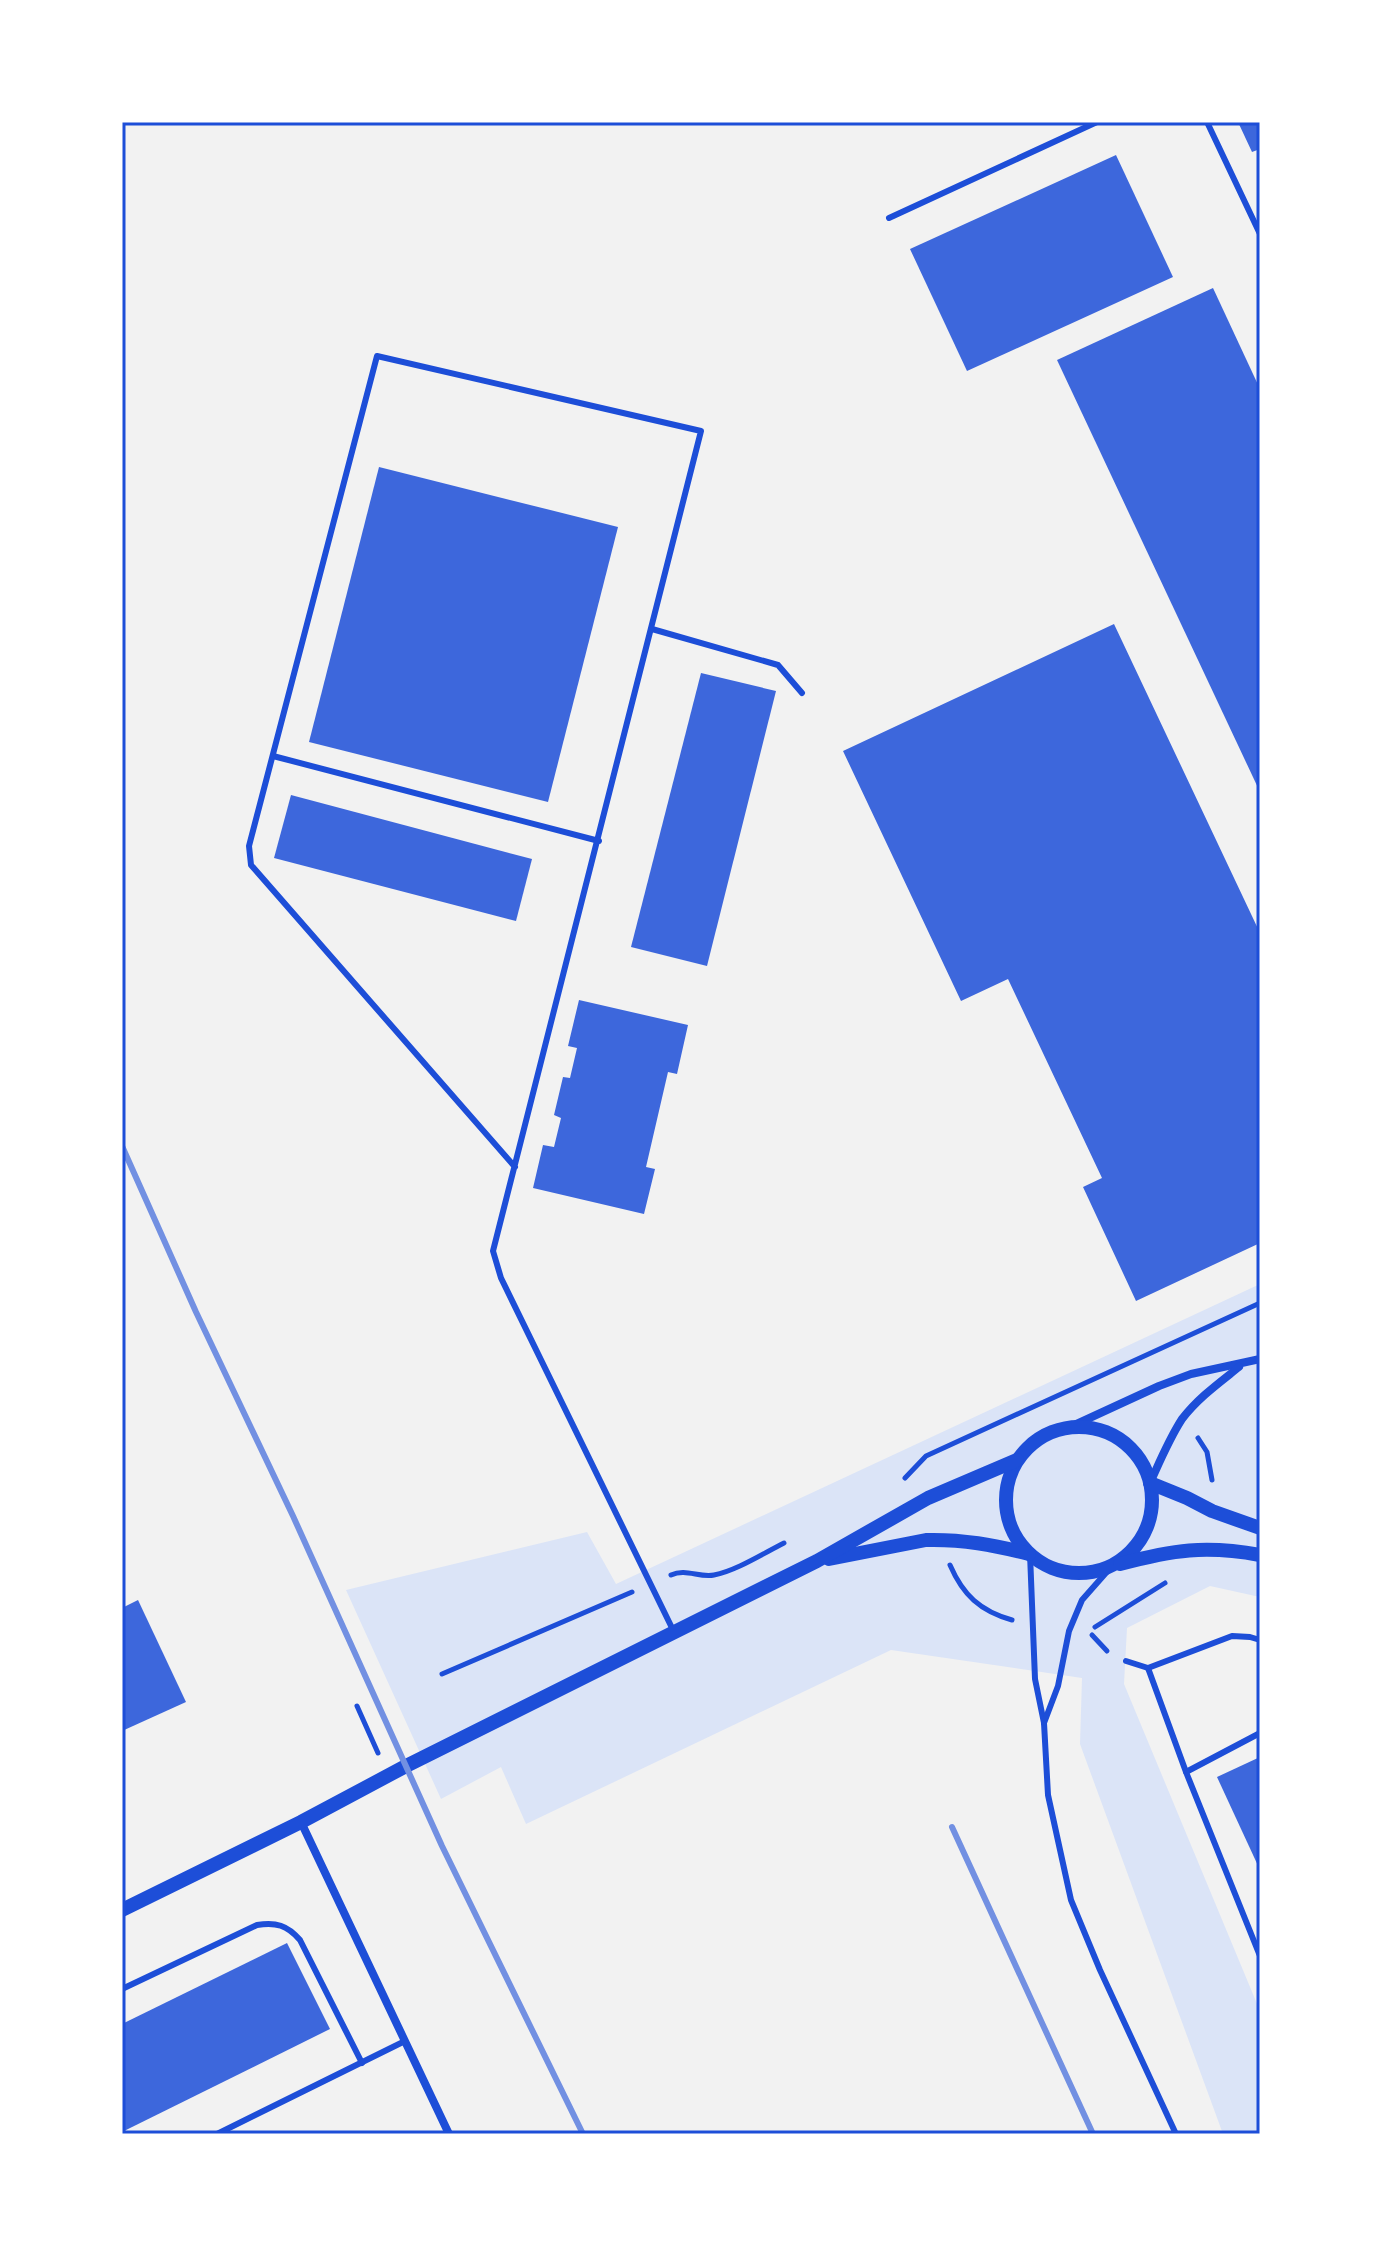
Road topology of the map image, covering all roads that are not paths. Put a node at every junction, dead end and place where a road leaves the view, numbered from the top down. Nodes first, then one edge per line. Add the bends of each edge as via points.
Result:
1 (1097, 122) edge
2 (1207, 122) edge
3 (889, 218) dead end
4 (1260, 234) edge
5 (652, 629) junction
6 (802, 693) dead end
7 (273, 756) junction
8 (599, 841) junction
9 (515, 1167) junction
10 (1260, 1359) edge
11 (1243, 1364) junction
12 (1070, 1427) junction
13 (1017, 1460) junction
14 (1150, 1483) junction
15 (1260, 1528) edge
16 (1030, 1554) junction
17 (1260, 1555) edge
18 (817, 1561) junction
19 (1112, 1566) junction
20 (674, 1632) junction
21 (1260, 1640) edge
22 (1126, 1661) dead end
23 (1148, 1668) junction
24 (1044, 1723) junction
25 (1260, 1733) edge
26 (1186, 1772) junction
27 (301, 1822) junction
28 (122, 1910) edge
29 (1260, 1956) edge
30 (122, 1989) edge
31 (405, 2041) junction
32 (362, 2063) junction
33 (217, 2134) edge
34 (449, 2134) edge
35 (1176, 2134) edge

1 - 3 lane
2 - 4 lane
5 - 6 lane via 778,665
5 - 7 lane via 701,431 377,356
5 - 8 lane
7 - 8 lane
7 - 9 lane via 249,846 251,865
8 - 9 lane
9 - 20 lane via 493,1251 501,1278
10 - 11 street
11 - 12 street via 1191,1374
11 - 14 street via 1183,1418
12 - 13 street via 1039,1438
12 - 14 street via 1097,1429 1124,1442 1141,1461
13 - 16 street via 1005,1504 1012,1530
13 - 18 street via 928,1498
14 - 15 street
14 - 19 street via 1147,1529 1135,1548
16 - 18 street via 941,1539
16 - 19 street via 1063,1572
16 - 24 lane via 1035,1679
17 - 19 street via 1201,1548
18 - 20 street
19 - 24 lane via 1082,1600
20 - 27 street
21 - 23 lane via 1232,1636
22 - 23 lane
23 - 26 lane
24 - 35 lane via 1048,1795 1071,1900
25 - 26 lane
26 - 29 lane
27 - 28 street
27 - 31 street
30 - 32 lane via 257,1925 277,1923 300,1940
31 - 32 lane
31 - 34 street
32 - 33 lane

